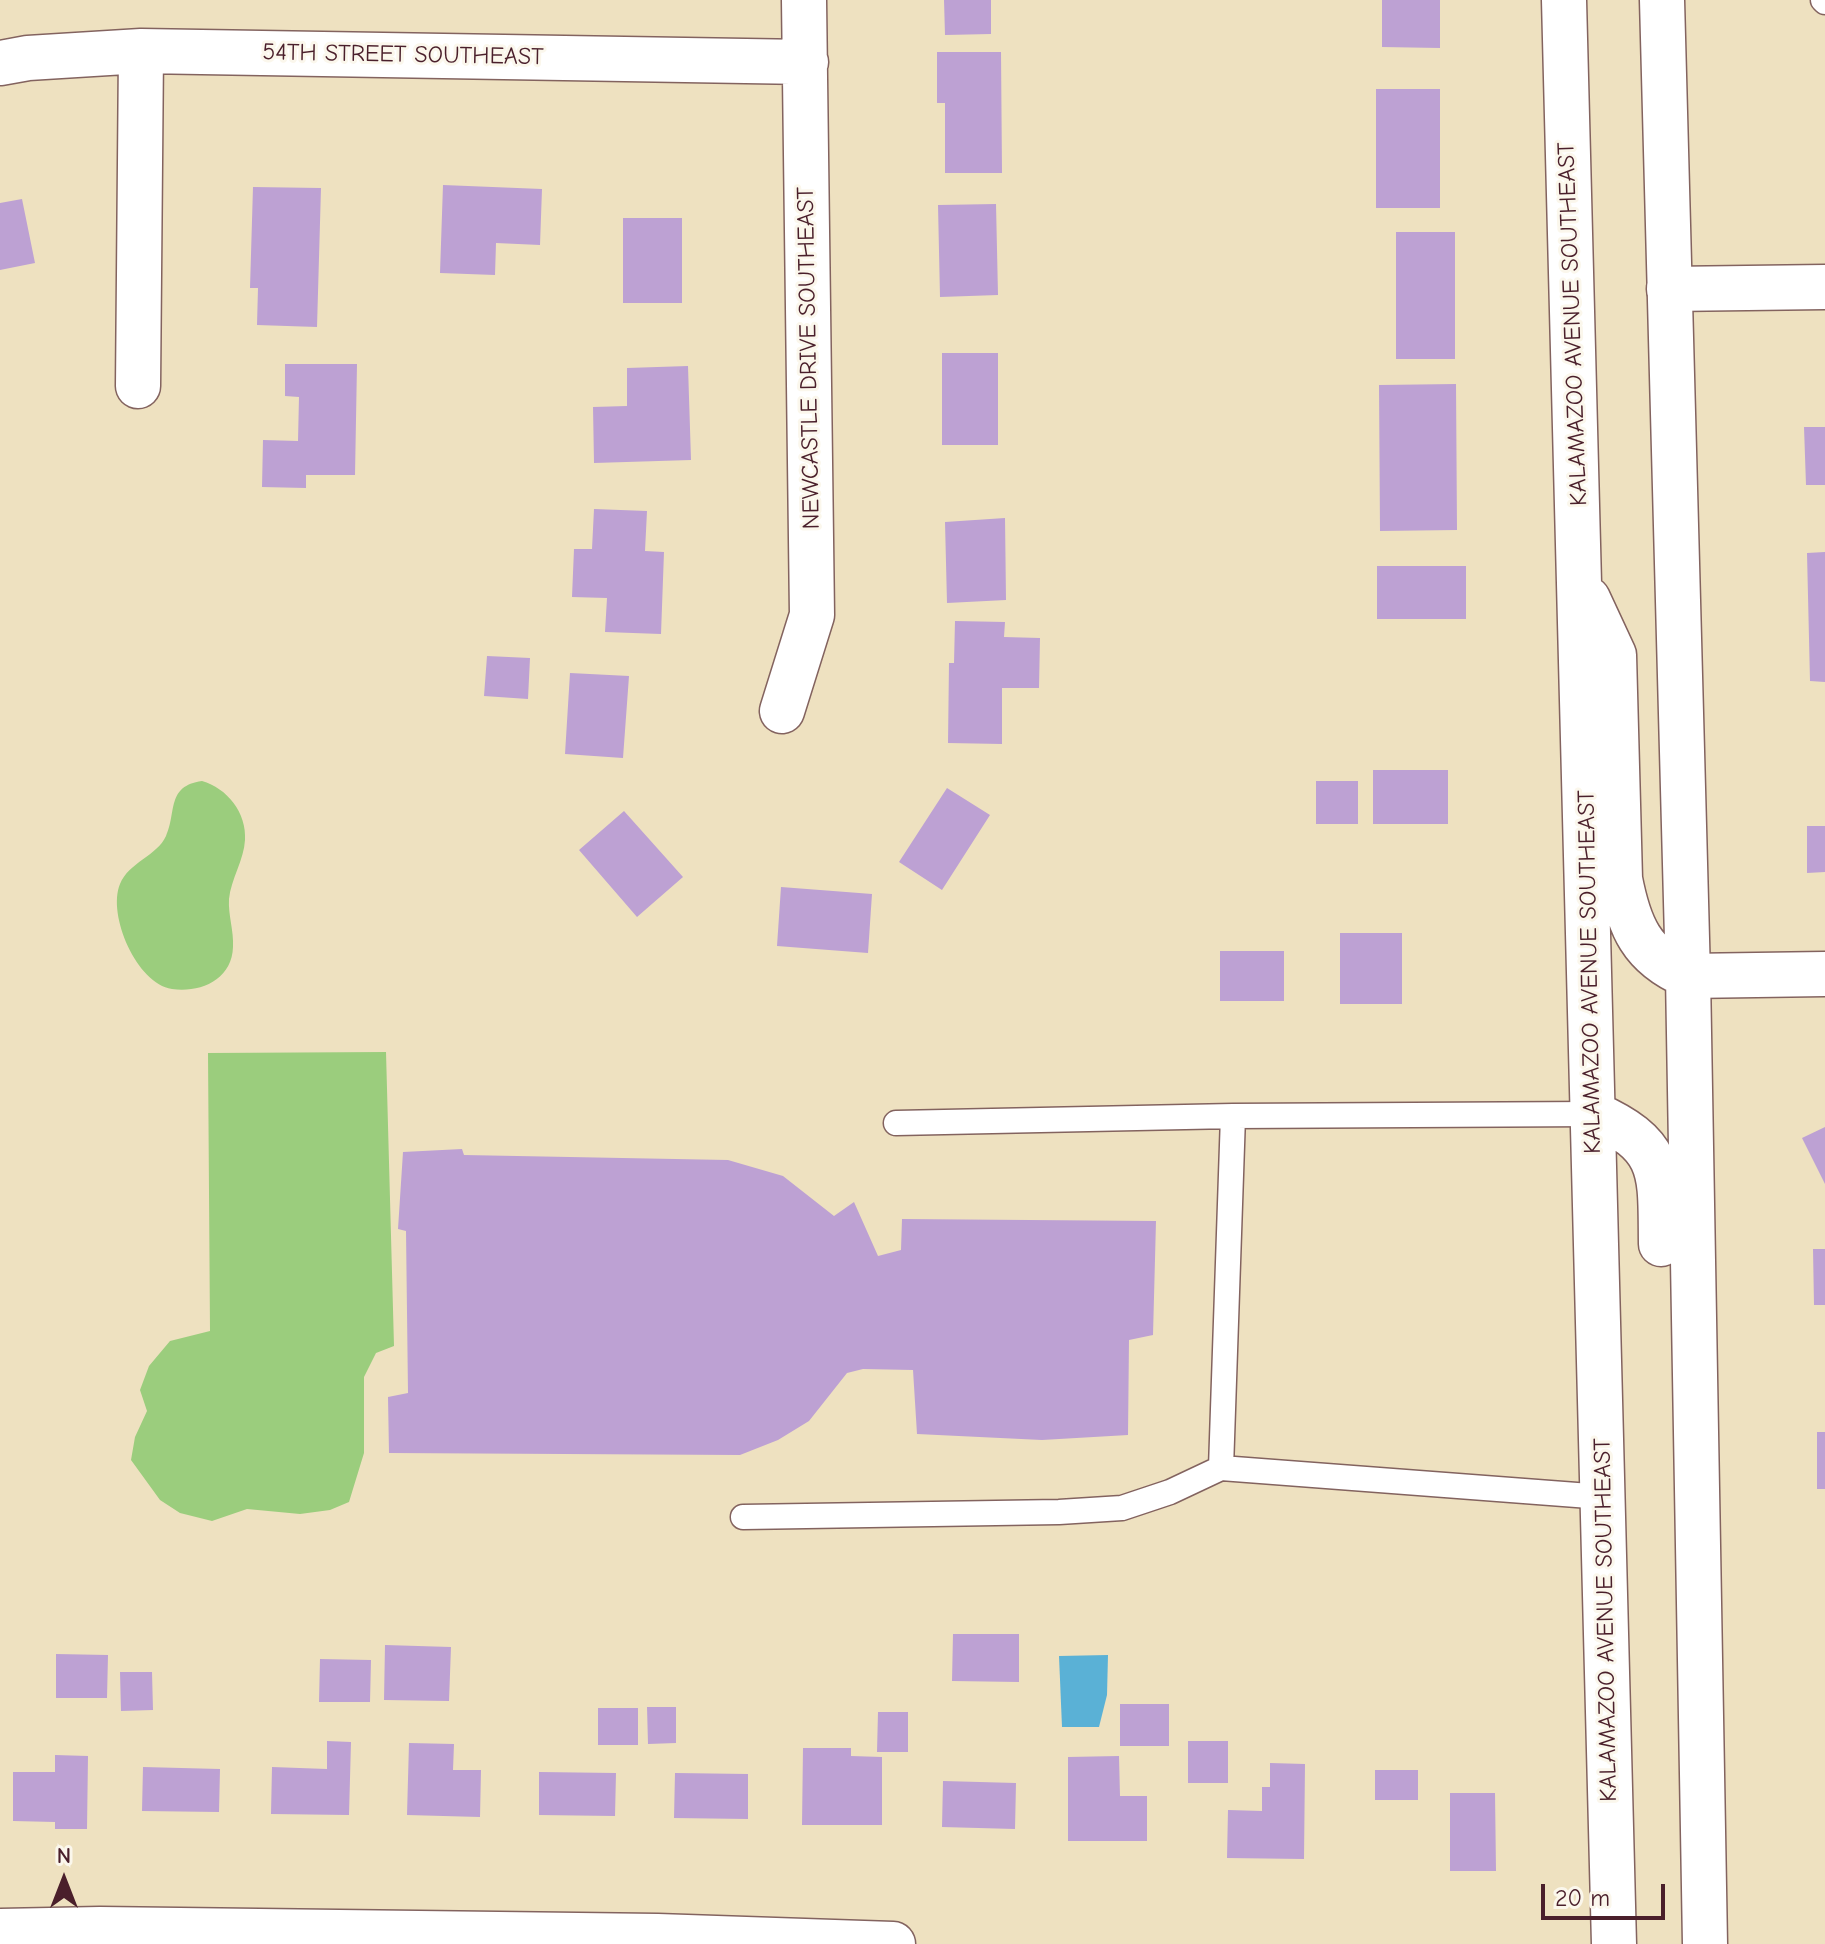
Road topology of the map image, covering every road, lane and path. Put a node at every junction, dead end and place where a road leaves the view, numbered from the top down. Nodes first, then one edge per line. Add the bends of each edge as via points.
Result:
1 (804, 0) edge
2 (1564, 0) edge
3 (1632, 0) edge
4 (1662, 0) edge
5 (141, 51) junction
6 (806, 62) junction
7 (0, 63) edge
8 (1668, 241) junction
9 (1825, 287) edge
10 (1669, 289) junction
11 (138, 386) dead end
12 (1580, 583) junction
13 (782, 711) dead end
14 (1825, 974) edge
15 (1688, 976) junction
16 (1594, 1114) junction
17 (1233, 1116) junction
18 (896, 1123) dead end
19 (1221, 1468) junction
20 (1603, 1497) junction
21 (743, 1517) dead end
22 (1700, 1696) junction
23 (0, 1931) edge
24 (702, 1940) edge
25 (893, 1944) edge
26 (1614, 1944) edge
27 (1705, 1944) edge

1 - 6 main road, NEWCASTLE DRIVE SOUTHEAST
2 - 12 main road, KALAMAZOO AVENUE SOUTHEAST
3 - 8 main road via 1637,121
4 - 8 main road
5 - 6 main road, 54TH STREET SOUTHEAST
5 - 7 main road, 54TH STREET SOUTHEAST
5 - 11 main road
6 - 13 main road, NEWCASTLE DRIVE SOUTHEAST via 812,615
8 - 10 main road
9 - 10 main road
10 - 15 main road
12 - 15 main road via 1614,655 1625,905 1645,946 1667,967
12 - 16 main road, KALAMAZOO AVENUE SOUTHEAST
14 - 15 main road
15 - 22 main road
16 - 17 lane
16 - 20 main road, KALAMAZOO AVENUE SOUTHEAST
16 - 22 main road via 1633,1134 1655,1163 1660,1187 1671,1634
17 - 18 lane
17 - 19 lane
19 - 20 lane
19 - 21 lane via 1122,1508
20 - 26 main road, KALAMAZOO AVENUE SOUTHEAST
22 - 27 main road
23 - 24 main road
24 - 25 main road

